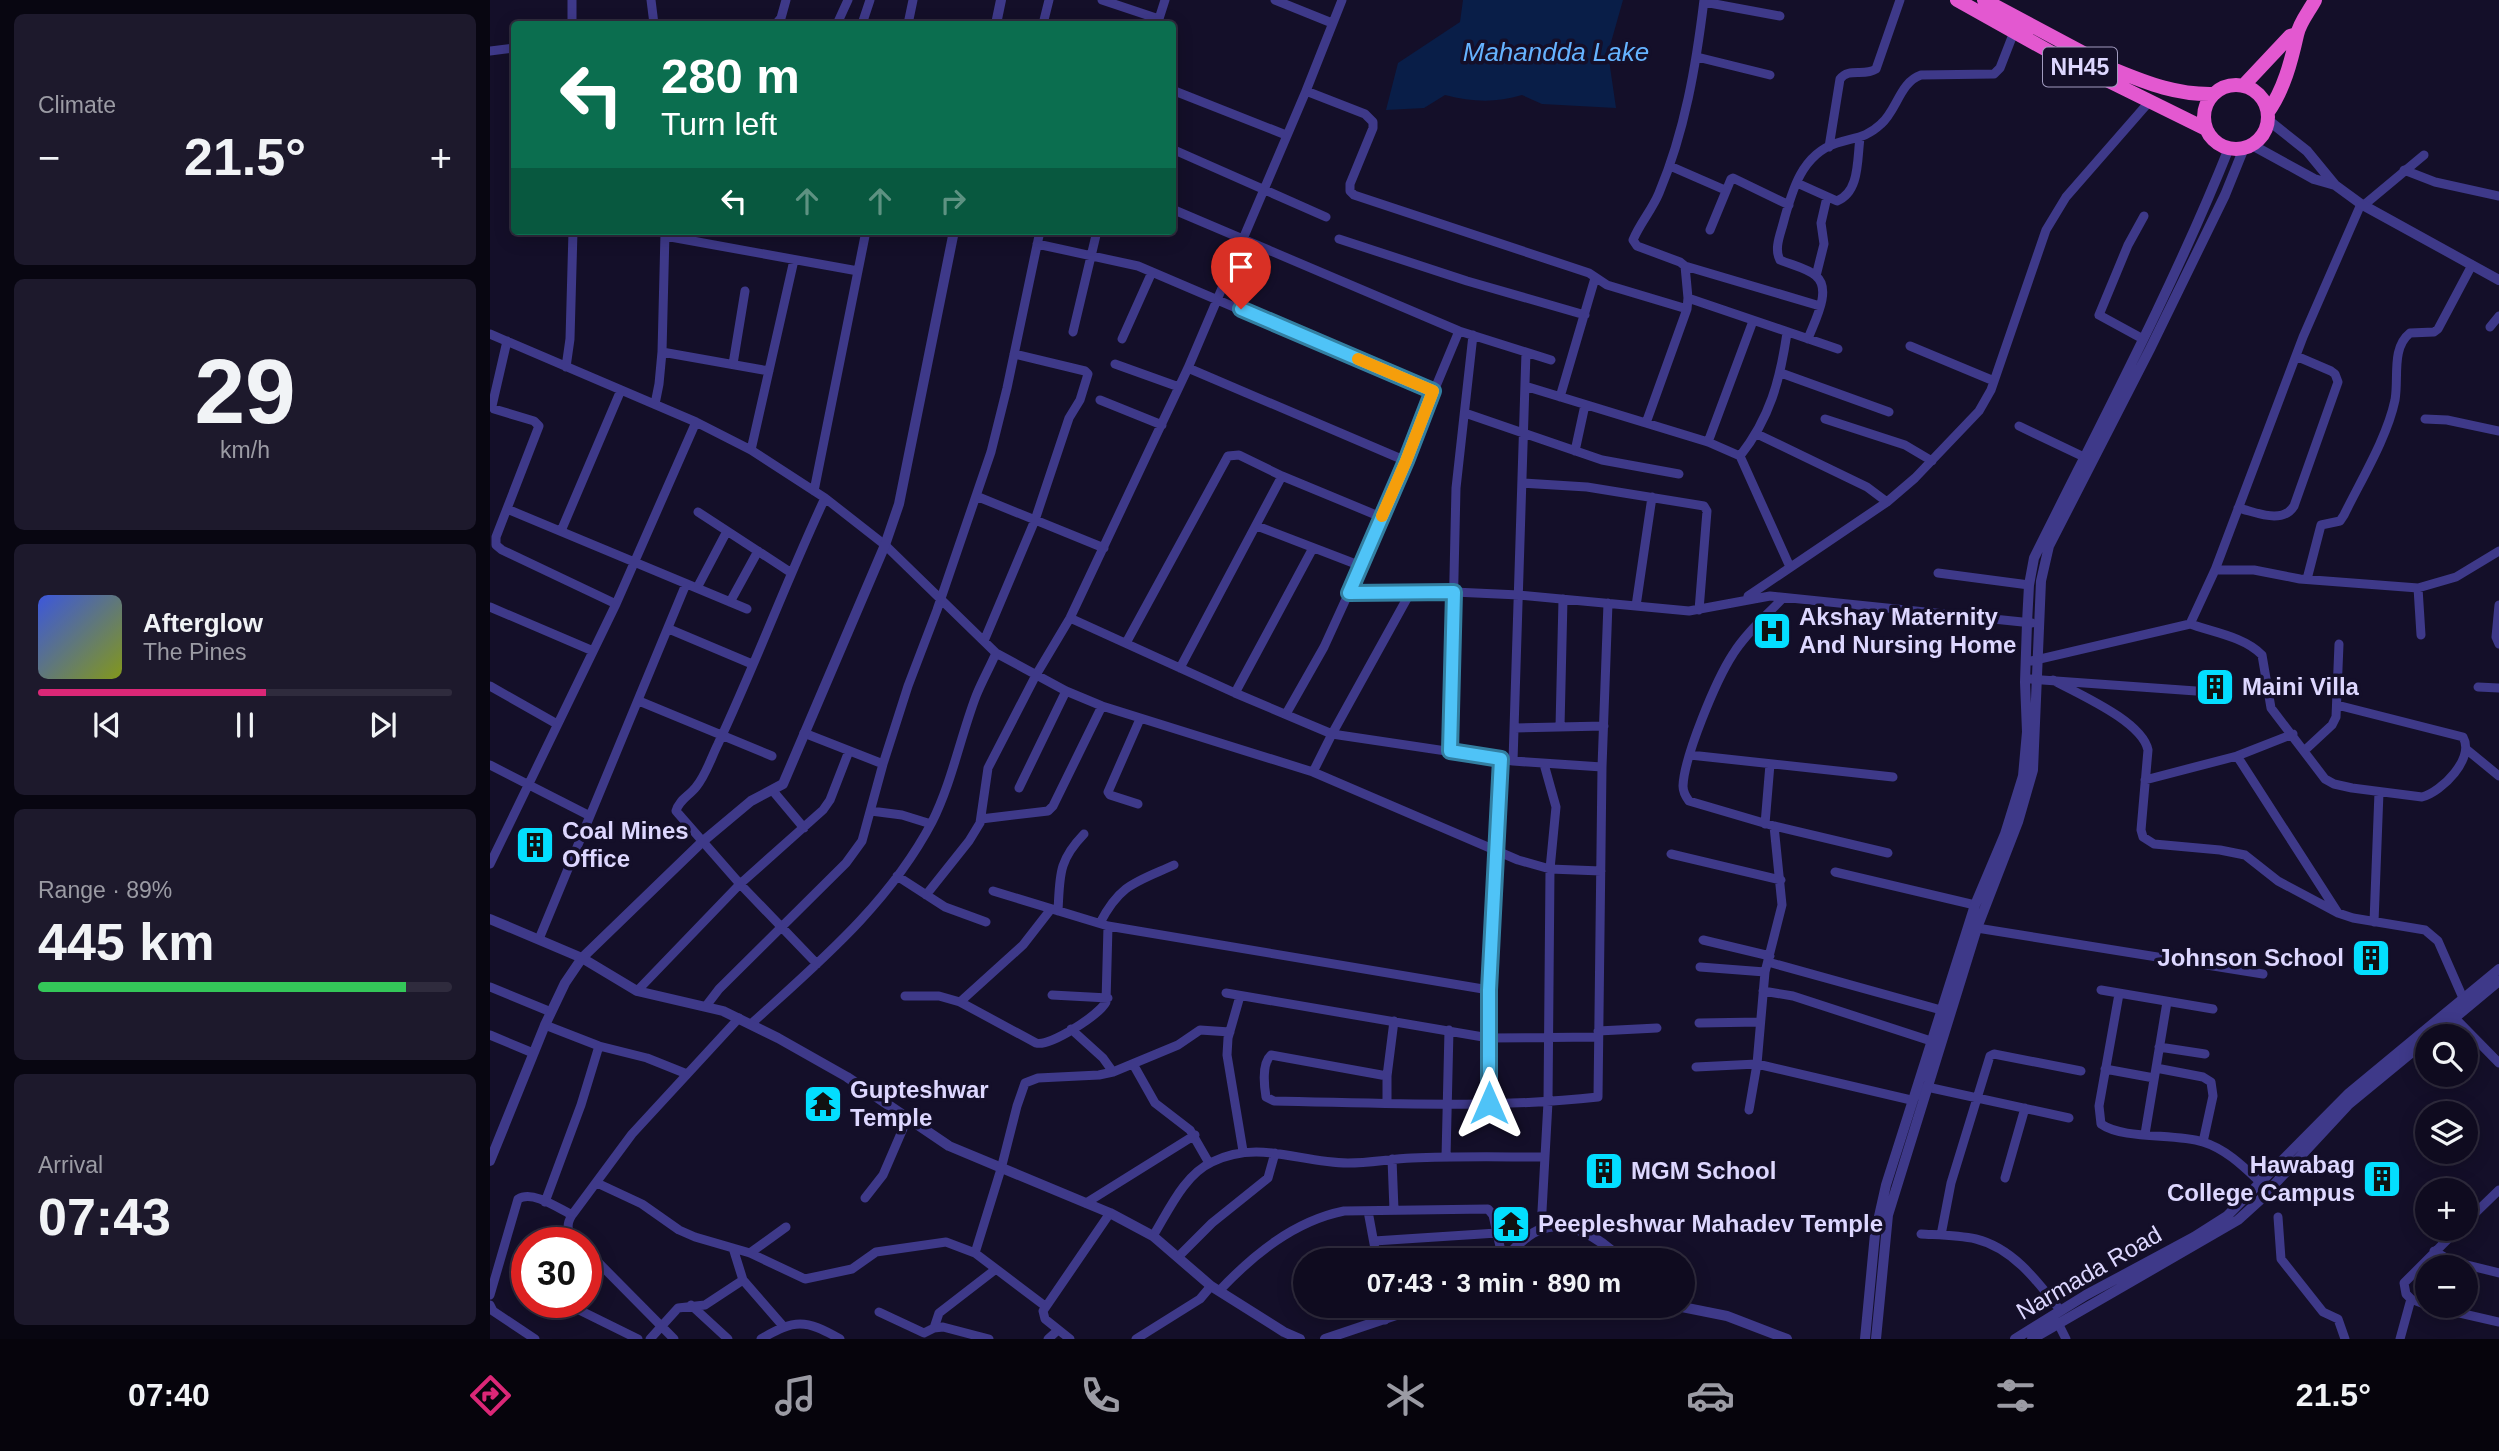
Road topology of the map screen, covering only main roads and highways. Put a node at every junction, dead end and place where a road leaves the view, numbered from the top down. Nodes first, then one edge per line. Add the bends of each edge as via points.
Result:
1 (1957, 0) edge
2 (1984, 0) edge
3 (2315, 0) edge
4 (2003, 4) edge
5 (2297, 34) junction
6 (2242, 86) junction
7 (2214, 93) junction
8 (2268, 116) junction
9 (2206, 129) junction

1 - 9 highway, NH45
2 - 4 highway, NH45
3 - 5 highway
4 - 7 highway, NH45 via 2115,70 2182,93
5 - 6 highway
5 - 8 highway via 2286,76
6 - 7 highway, NH45 via 2227,86
6 - 8 highway via 2262,98
7 - 9 highway via 2205,106
8 - 9 highway, NH45 via 2263,134 2248,146 2229,148 2215,141

